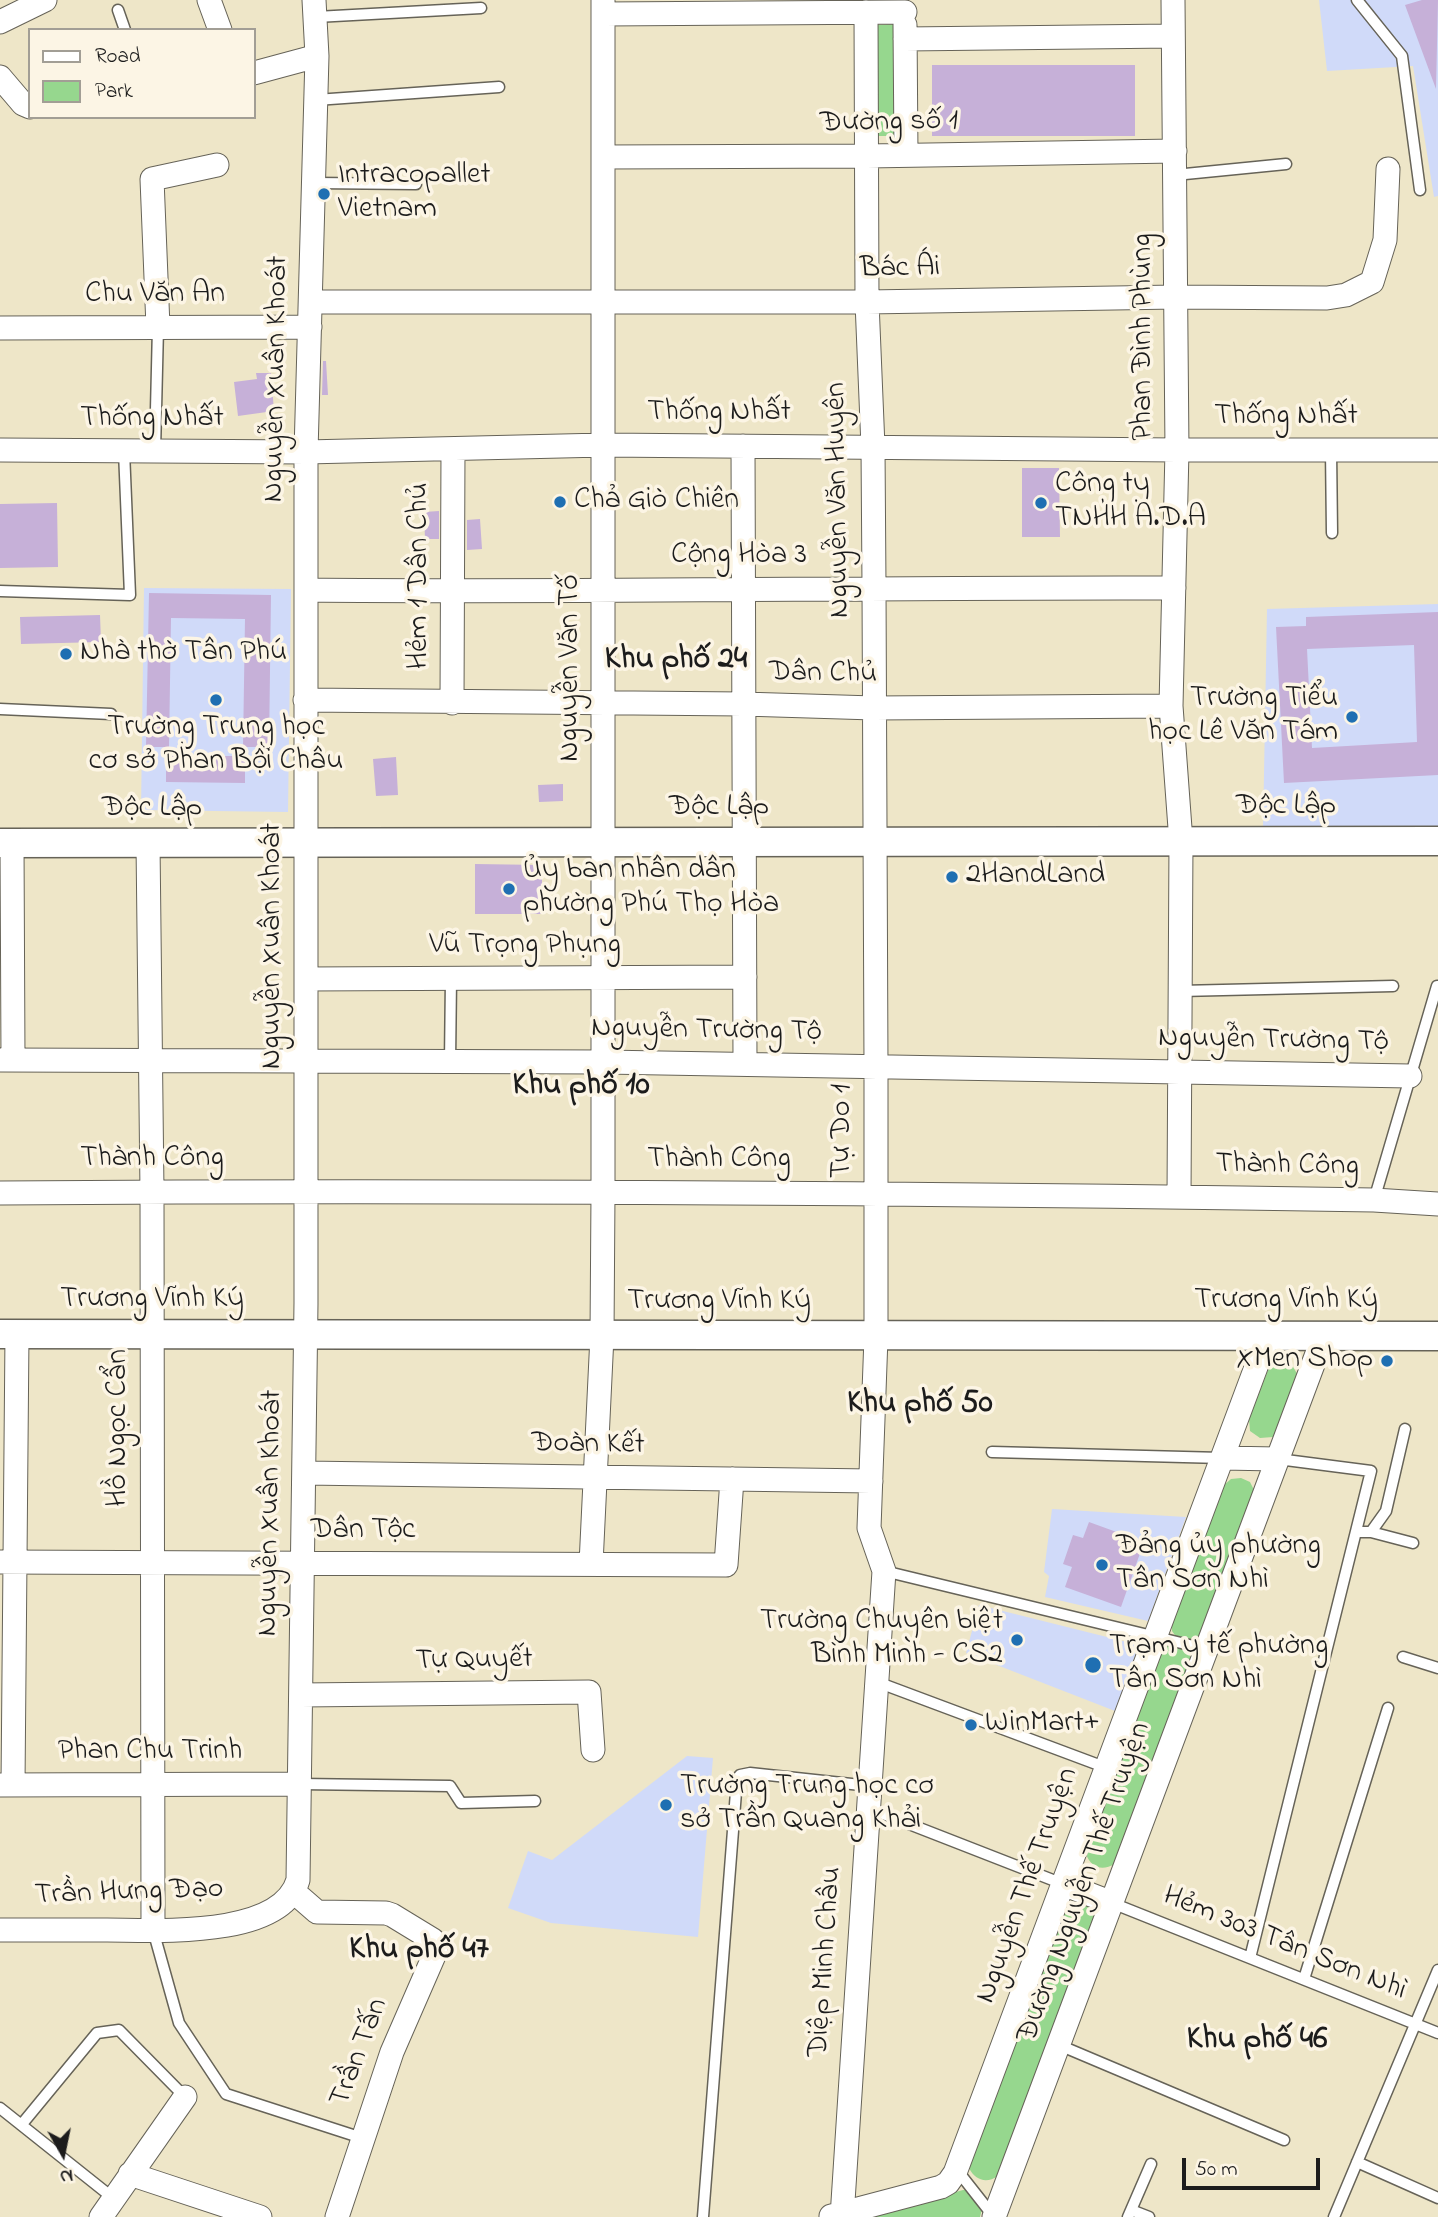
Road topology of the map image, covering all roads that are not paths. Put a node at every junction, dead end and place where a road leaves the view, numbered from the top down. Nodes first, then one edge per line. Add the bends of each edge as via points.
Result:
1 (45, 0) edge
2 (209, 0) edge
3 (1173, 0) edge
4 (1357, 0) edge
5 (905, 6) edge
6 (604, 7) edge
7 (723, 7) edge
8 (481, 8) dead end
9 (315, 9) edge
10 (118, 10) dead end
11 (866, 12) junction
12 (0, 22) edge
13 (124, 28) edge
14 (219, 28) edge
15 (1173, 36) junction
16 (905, 39) junction
17 (317, 56) junction
18 (256, 72) edge
19 (0, 77) edge
20 (499, 88) dead end
21 (316, 100) junction
22 (28, 106) edge
23 (1175, 151) junction
24 (906, 155) junction
25 (867, 156) junction
26 (604, 157) junction
27 (1286, 164) dead end
28 (218, 165) dead end
29 (1388, 169) dead end
30 (1175, 175) junction
31 (314, 183) junction
32 (416, 184) dead end
33 (1420, 190) dead end
34 (1176, 297) junction
35 (604, 301) junction
36 (311, 302) junction
37 (867, 302) junction
38 (158, 327) junction
39 (310, 327) junction
40 (0, 328) edge
41 (604, 444) junction
42 (743, 446) junction
43 (873, 447) junction
44 (453, 449) junction
45 (0, 450) edge
46 (1177, 450) junction
47 (1331, 450) junction
48 (1438, 450) edge
49 (124, 451) junction
50 (155, 451) junction
51 (306, 452) junction
52 (1332, 533) dead end
53 (874, 587) junction
54 (1174, 588) junction
55 (743, 589) junction
56 (306, 590) junction
57 (603, 590) junction
58 (0, 591) edge
59 (452, 592) junction
60 (305, 700) junction
61 (452, 703) junction
62 (603, 703) junction
63 (743, 704) junction
64 (1171, 706) junction
65 (874, 708) junction
66 (0, 709) edge
67 (111, 714) dead end
68 (603, 842) junction
69 (744, 842) junction
70 (875, 842) junction
71 (1181, 842) junction
72 (1438, 842) edge
73 (6, 843) edge
74 (148, 843) junction
75 (306, 843) junction
76 (744, 977) junction
77 (451, 978) junction
78 (604, 978) junction
79 (306, 979) junction
80 (1393, 986) dead end
81 (1437, 986) edge
82 (1180, 991) junction
83 (7, 1060) edge
84 (150, 1060) junction
85 (306, 1061) junction
86 (450, 1062) junction
87 (604, 1062) junction
88 (745, 1065) junction
89 (876, 1067) junction
90 (1180, 1072) junction
91 (1410, 1076) junction
92 (306, 1191) junction
93 (152, 1192) junction
94 (0, 1193) edge
95 (603, 1193) junction
96 (876, 1193) junction
97 (1179, 1197) junction
98 (1374, 1200) junction
99 (1438, 1205) edge
100 (9, 1334) edge
101 (152, 1335) junction
102 (306, 1335) junction
103 (1268, 1335) junction
104 (1324, 1335) junction
105 (602, 1336) junction
106 (876, 1336) junction
107 (1438, 1336) edge
108 (1405, 1429) dead end
109 (992, 1452) dead end
110 (1222, 1458) junction
111 (1277, 1459) junction
112 (305, 1473) junction
113 (595, 1477) junction
114 (732, 1479) junction
115 (871, 1481) junction
116 (1356, 1532) junction
117 (1371, 1532) junction
118 (1413, 1543) dead end
119 (8, 1562) edge
120 (152, 1562) junction
121 (303, 1563) junction
122 (591, 1564) junction
123 (884, 1571) junction
124 (1156, 1637) junction
125 (1206, 1649) junction
126 (1403, 1657) dead end
127 (1438, 1668) edge
128 (877, 1682) junction
129 (302, 1695) junction
130 (1388, 1708) dead end
131 (593, 1750) dead end
132 (1107, 1768) junction
133 (300, 1784) junction
134 (6, 1785) edge
135 (153, 1785) junction
136 (869, 1797) junction
137 (535, 1801) dead end
138 (1063, 1884) junction
139 (294, 1892) junction
140 (1112, 1903) junction
141 (0, 1930) edge
142 (153, 1930) junction
143 (1250, 1958) junction
144 (1438, 1970) edge
145 (1304, 1979) junction
146 (1415, 2024) junction
147 (1438, 2033) edge
148 (1059, 2045) junction
149 (185, 2097) joint
150 (0, 2108) edge
151 (22, 2124) junction
152 (362, 2138) junction
153 (1284, 2140) dead end
154 (1357, 2162) junction
155 (1151, 2164) dead end
156 (957, 2170) junction
157 (130, 2174) junction
158 (1438, 2198) edge
159 (107, 2208) edge
160 (1130, 2213) edge
161 (837, 2216) edge
162 (260, 2217) edge
163 (337, 2217) edge
164 (703, 2217) edge
165 (994, 2217) edge
166 (1149, 2217) edge
167 (1334, 2217) edge

1 - 12 street
2 - 14 street
3 - 15 street, Phan Đình Phùng
4 - 33 lane via 1402,56
5 - 11 street
5 - 16 street
6 - 7 street
6 - 26 street, Nguyễn Văn Tố
7 - 11 street
8 - 9 lane
9 - 17 street, Nguyễn Xuân Khoát
10 - 13 lane
11 - 25 street, Nguyễn Văn Huyên
15 - 16 street
15 - 23 street, Phan Đình Phùng
16 - 24 street
17 - 18 street
17 - 21 street, Nguyễn Xuân Khoát
19 - 22 street
20 - 21 lane
21 - 31 street, Nguyễn Xuân Khoát
23 - 24 street, Đường số 1
23 - 30 street, Phan Đình Phùng
24 - 25 street, Đường số 1
25 - 26 street, Đường số 1
25 - 37 street, Nguyễn Văn Huyên
26 - 35 street, Nguyễn Văn Tố
27 - 30 lane
28 - 38 street via 152,179
29 - 34 street, Bác Ái via 1385,240 1372,282 1346,295 1327,298
30 - 34 street, Phan Đình Phùng
31 - 32 lane
31 - 36 street, Nguyễn Xuân Khoát
34 - 37 street, Bác Ái
34 - 46 street, Phan Đình Phùng
35 - 36 street, Bác Ái
35 - 37 street, Bác Ái
35 - 41 street, Nguyễn Văn Tố
36 - 39 street, Nguyễn Xuân Khoát
37 - 43 street, Nguyễn Văn Huyên
38 - 39 street, Chu Văn An
38 - 40 street, Chu Văn An
38 - 50 lane
39 - 51 street, Nguyễn Xuân Khoát
41 - 42 street, Thống Nhất
41 - 44 street, Thống Nhất
41 - 57 street, Nguyễn Văn Tố
42 - 43 street, Thống Nhất
42 - 55 street
43 - 46 street, Thống Nhất
43 - 53 street, Nguyễn Văn Huyên
44 - 51 street, Thống Nhất
44 - 59 street, Hẻm 1 Dân Chủ
45 - 49 street, Thống Nhất
46 - 47 street, Thống Nhất
46 - 54 street, Phan Đình Phùng
47 - 48 street, Thống Nhất
47 - 52 lane
49 - 50 street, Thống Nhất
49 - 58 lane via 130,595
50 - 51 street, Thống Nhất
51 - 56 street, Nguyễn Xuân Khoát
53 - 54 street, Cộng Hòa 3
53 - 55 street, Cộng Hòa 3
53 - 65 street, Nguyễn Văn Huyên
54 - 64 street, Phan Đình Phùng
55 - 57 street, Cộng Hòa 3
55 - 63 street
56 - 59 street, Cộng Hòa 3
56 - 60 street, Nguyễn Xuân Khoát
57 - 59 street, Cộng Hòa 3
57 - 62 street, Nguyễn Văn Tố
59 - 61 street, Hẻm 1 Dân Chủ
60 - 61 street, Dân Chủ
60 - 75 street, Nguyễn Xuân Khoát
61 - 62 street, Dân Chủ
62 - 63 street, Dân Chủ
62 - 68 street, Nguyễn Văn Tố
63 - 65 street, Dân Chủ
63 - 69 street
64 - 65 street, Dân Chủ
64 - 71 street, Phan Đình Phùng
65 - 70 street, Nguyễn Văn Huyên
66 - 67 lane
68 - 69 street, Độc Lập
68 - 75 street, Độc Lập
68 - 78 street, Nguyễn Văn Tố
69 - 70 street, Độc Lập
69 - 76 street
70 - 71 street, Độc Lập
70 - 89 street, Tự Do 1
71 - 72 street, Độc Lập
71 - 82 street, Phan Đình Phùng
73 - 74 street, Độc Lập
73 - 83 street
74 - 75 street, Độc Lập
74 - 84 street, Hồ Ngọc Cẩn
75 - 79 street, Nguyễn Xuân Khoát
76 - 78 street, Vũ Trọng Phụng
76 - 88 street
77 - 78 street, Vũ Trọng Phụng
77 - 79 street, Vũ Trọng Phụng
77 - 86 lane
78 - 87 street, Nguyễn Văn Tố
79 - 85 street, Nguyễn Xuân Khoát
80 - 82 lane
81 - 91 lane
82 - 90 street, Phan Đình Phùng
83 - 84 street, Nguyễn Trường Tộ
84 - 85 street, Nguyễn Trường Tộ
84 - 93 street, Hồ Ngọc Cẩn
85 - 86 street, Nguyễn Trường Tộ
85 - 92 street, Nguyễn Xuân Khoát
86 - 87 street, Nguyễn Trường Tộ
87 - 88 street, Nguyễn Trường Tộ
87 - 95 street, Nguyễn Văn Tố
88 - 89 street, Nguyễn Trường Tộ
89 - 90 street, Nguyễn Trường Tộ
89 - 96 street, Tự Do 1
90 - 91 street, Nguyễn Trường Tộ
90 - 97 street, Phan Đình Phùng
91 - 98 lane
92 - 93 street, Thành Công
92 - 95 street, Thành Công
92 - 102 street, Nguyễn Xuân Khoát
93 - 94 street, Thành Công
93 - 101 street, Hồ Ngọc Cẩn
95 - 96 street, Thành Công
95 - 105 street, Nguyễn Văn Tố
96 - 97 street, Thành Công
96 - 106 street, Tự Do 1
97 - 98 street, Thành Công
98 - 99 street, Thành Công
100 - 101 street, Trương Vĩnh Ký
100 - 119 street
101 - 102 street, Trương Vĩnh Ký
101 - 120 street, Hồ Ngọc Cẩn
102 - 105 street, Trương Vĩnh Ký
102 - 112 street, Nguyễn Xuân Khoát
103 - 104 street, Trương Vĩnh Ký
103 - 106 street, Trương Vĩnh Ký
103 - 110 street, Nguyễn Thế Truyện
104 - 107 street, Trương Vĩnh Ký
104 - 111 street, Đường Nguyễn Thế Truyện
105 - 106 street, Trương Vĩnh Ký
105 - 113 street, Nguyễn Văn Tố
106 - 115 street, Diệp Minh Châu
108 - 117 lane via 1385,1511
109 - 110 lane
110 - 111 street
110 - 124 street, Nguyễn Thế Truyện
111 - 116 lane via 1371,1471
111 - 125 street, Đường Nguyễn Thế Truyện
112 - 113 street, Đoàn Kết
112 - 121 street, Nguyễn Xuân Khoát
113 - 114 street, Đoàn Kết
113 - 122 street, Nguyễn Văn Tố
114 - 115 street, Đoàn Kết
114 - 122 street, Dân Tộc via 726,1565
115 - 123 street, Diệp Minh Châu via 869,1528
116 - 117 lane
116 - 143 lane
117 - 118 lane
119 - 120 street, Dân Tộc
119 - 134 street
120 - 121 street, Dân Tộc
120 - 135 street, Hồ Ngọc Cẩn
121 - 122 street, Dân Tộc
121 - 129 street, Nguyễn Xuân Khoát
123 - 124 lane
123 - 128 street, Diệp Minh Châu
124 - 125 lane
124 - 132 street, Nguyễn Thế Truyện
125 - 140 street, Đường Nguyễn Thế Truyện
126 - 127 lane
128 - 132 lane
128 - 136 street, Diệp Minh Châu
129 - 131 street, Tự Quyết via 589,1692
129 - 133 street, Nguyễn Xuân Khoát
130 - 145 lane
132 - 138 street, Nguyễn Thế Truyện
133 - 135 street, Phan Chu Trinh
133 - 137 lane via 450,1786 461,1803
133 - 139 street, Nguyễn Xuân Khoát via 299,1874
134 - 135 street, Phan Chu Trinh
135 - 142 street, Hồ Ngọc Cẩn
136 - 138 lane
136 - 161 street, Diệp Minh Châu
136 - 164 lane via 750,1773 737,1779
138 - 140 street
138 - 156 street, Nguyễn Thế Truyện
139 - 142 street, Trần Hưng Đạo via 277,1907 243,1921 199,1929
139 - 152 street, Trần Tấn via 317,1912 392,1915 435,1945 435,1956 392,2052
140 - 143 lane, Hẻm 303 Tân Sơn Nhì
140 - 148 street, Đường Nguyễn Thế Truyện
141 - 142 street, Trần Hưng Đạo
142 - 152 lane via 179,2023 226,2094
143 - 145 lane, Hẻm 303 Tân Sơn Nhì
144 - 146 lane
145 - 146 lane, Hẻm 303 Tân Sơn Nhì
146 - 147 lane, Hẻm 303 Tân Sơn Nhì
146 - 154 lane
148 - 153 lane
148 - 165 street, Đường Nguyễn Thế Truyện
149 - 151 lane via 118,2030 97,2032
149 - 157 street
150 - 151 lane
151 - 159 lane
152 - 163 street, Trần Tấn
154 - 158 lane
154 - 167 lane
155 - 160 lane
156 - 161 street via 941,2187
156 - 165 lane
157 - 159 street
157 - 162 street
160 - 166 lane

